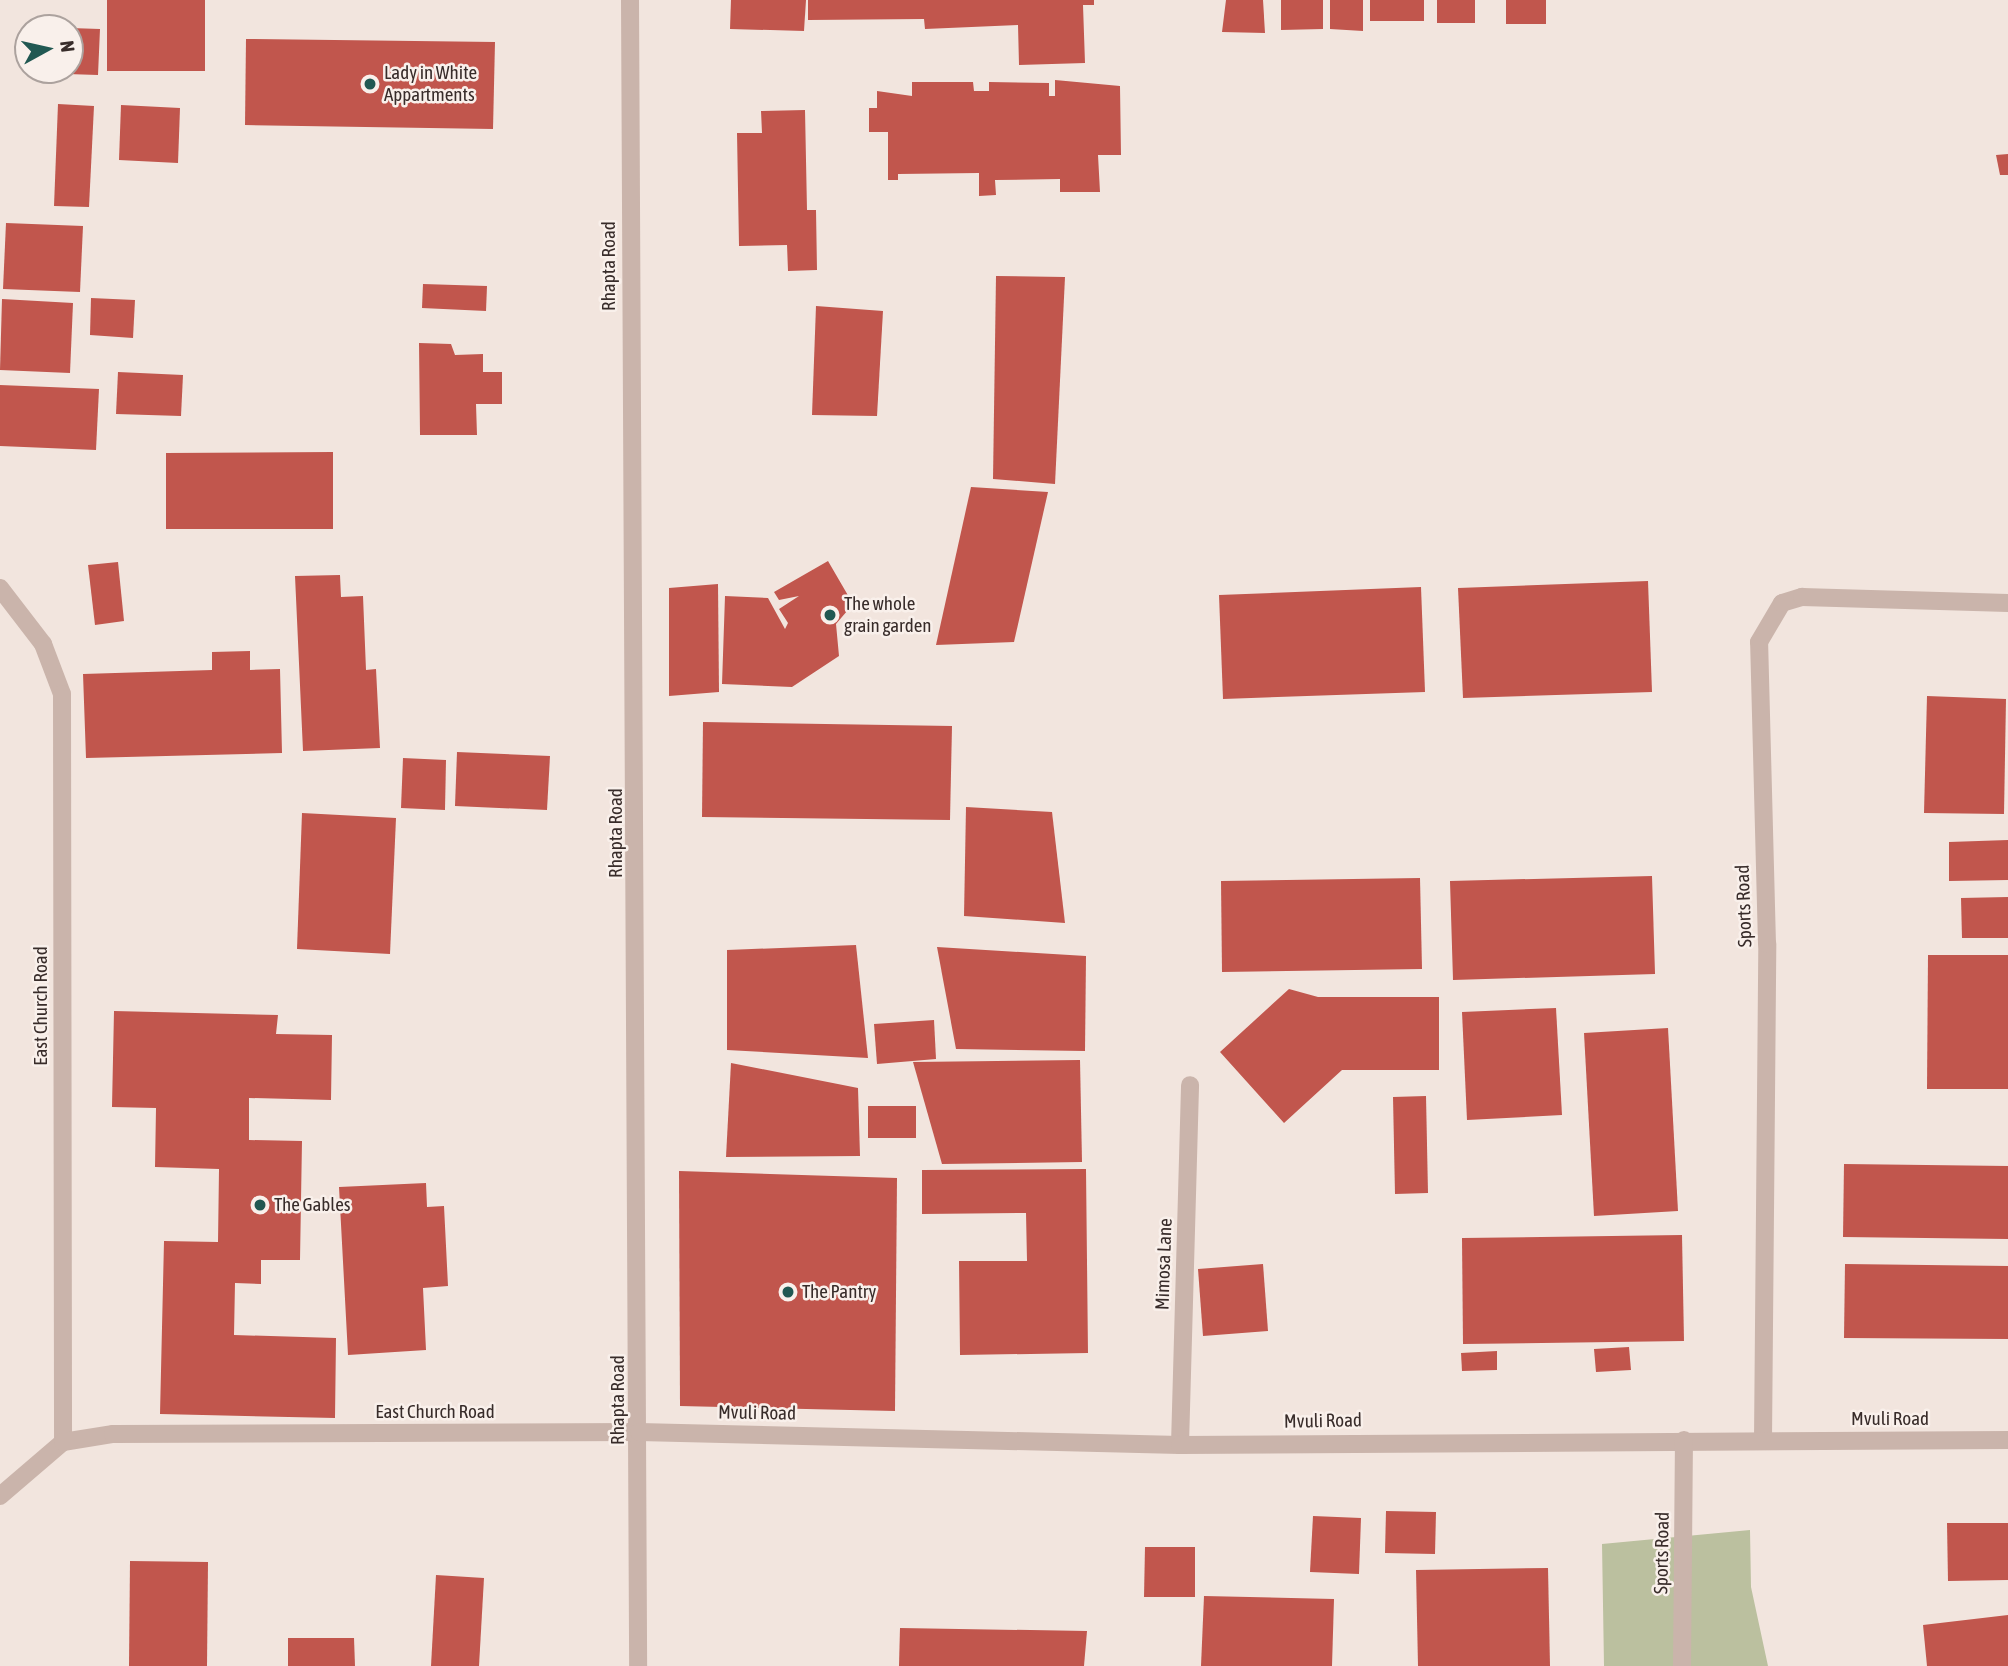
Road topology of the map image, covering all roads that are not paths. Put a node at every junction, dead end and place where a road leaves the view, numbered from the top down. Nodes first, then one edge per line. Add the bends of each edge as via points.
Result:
1 (631, 0) edge
2 (0, 588) edge
3 (2008, 603) edge
4 (1190, 1085) dead end
5 (639, 1432) junction
6 (1684, 1440) junction
7 (1763, 1440) junction
8 (2008, 1440) edge
9 (63, 1442) junction
10 (1180, 1445) junction
11 (0, 1496) edge
12 (638, 1666) edge
13 (1682, 1666) edge

1 - 5 street, Rhapta Road
2 - 9 street, East Church Road via 43,644 62,694
3 - 7 street, Sports Road via 1802,597 1782,603 1759,642 1767,944
4 - 10 street, Mimosa Lane
5 - 9 street, East Church Road via 113,1434
5 - 10 street, Mvuli Road
5 - 12 street, Rhapta Road
6 - 7 street, Mvuli Road
6 - 10 street, Mvuli Road
6 - 13 street, Sports Road
7 - 8 street, Mvuli Road
9 - 11 street

